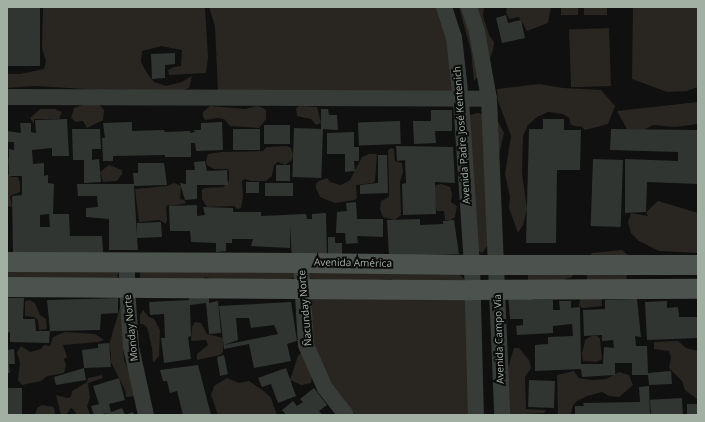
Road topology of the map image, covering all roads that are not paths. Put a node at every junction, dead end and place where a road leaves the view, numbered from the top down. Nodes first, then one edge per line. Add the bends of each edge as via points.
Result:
1 (444, 7) edge
2 (469, 7) edge
3 (7, 97) edge
4 (489, 99) junction
5 (461, 100) junction
6 (7, 262) edge
7 (127, 263) junction
8 (301, 263) junction
9 (497, 264) junction
10 (472, 265) junction
11 (698, 265) edge
12 (126, 286) junction
13 (7, 287) edge
14 (302, 289) junction
15 (498, 289) junction
16 (698, 289) edge
17 (472, 290) junction
18 (146, 415) edge
19 (346, 415) edge
20 (476, 415) edge
21 (502, 415) edge

1 - 5 street, Avenida Padre José Kentenich via 454,37
2 - 4 street via 477,32
3 - 5 street
4 - 5 street
4 - 9 street
5 - 10 street, Avenida Padre José Kentenich
6 - 7 main road, Avenida América
7 - 8 main road, Avenida América
7 - 12 street, Monday Norte
8 - 10 main road, Avenida América
8 - 14 street, Ñacunday Norte
9 - 10 main road, Avenida América
9 - 11 main road, Avenida América
9 - 15 street, Avenida Campo Vía
10 - 17 street
12 - 13 main road
12 - 14 main road
12 - 18 street, Monday Norte via 132,347
14 - 17 main road
14 - 19 street, Ñacunday Norte via 306,345 325,388
15 - 16 main road
15 - 17 main road
15 - 21 street, Avenida Campo Vía
17 - 20 street

